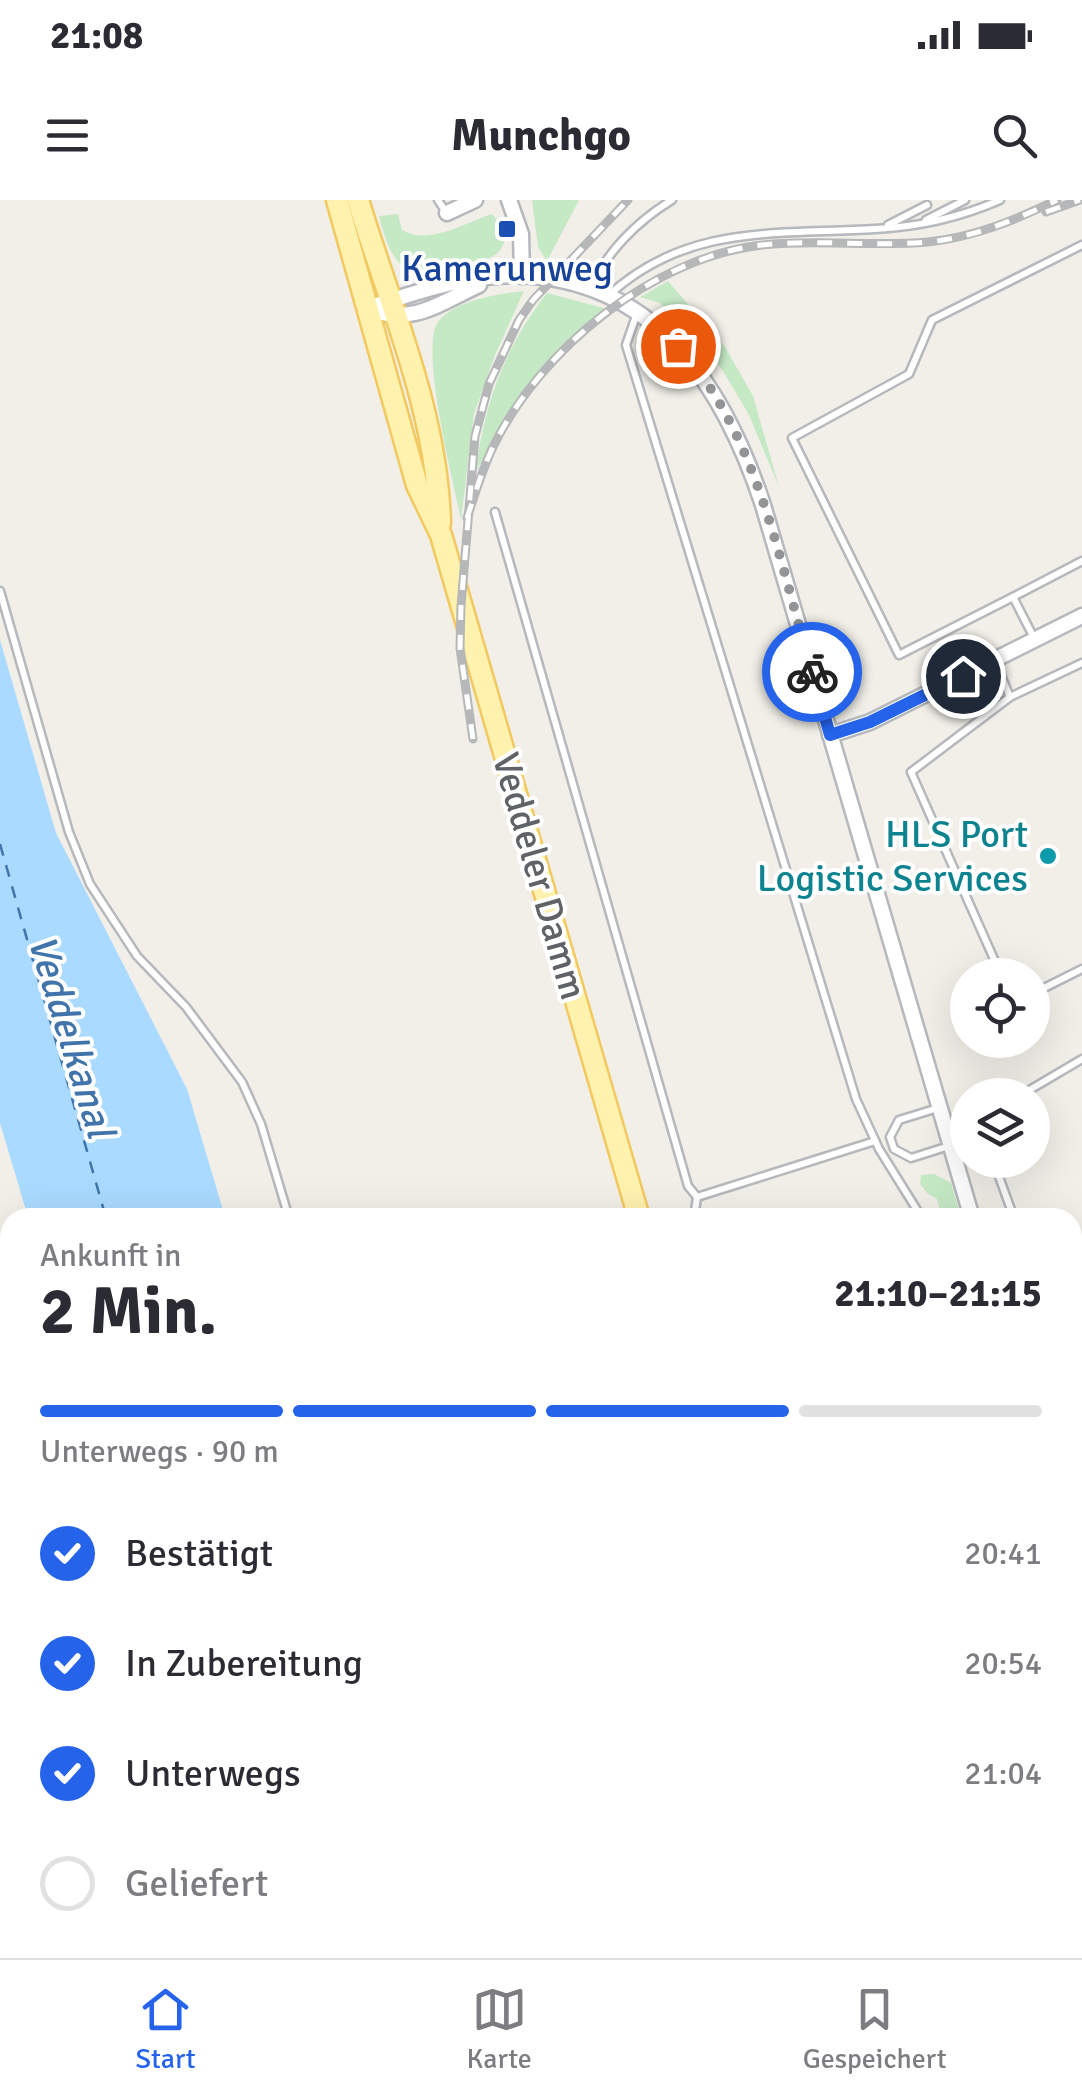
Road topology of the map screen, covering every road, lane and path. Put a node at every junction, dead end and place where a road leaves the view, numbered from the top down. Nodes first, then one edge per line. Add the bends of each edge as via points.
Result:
1 (337, 200) edge
2 (358, 200) edge
3 (475, 200) edge
4 (509, 200) edge
5 (672, 200) edge
6 (965, 200) edge
7 (1000, 200) edge
8 (926, 205) dead end
9 (442, 207) edge
10 (912, 226) junction
11 (877, 229) junction
12 (1082, 245) edge
13 (522, 276) junction
14 (591, 290) junction
15 (608, 296) junction
16 (368, 308) junction
17 (394, 309) junction
18 (637, 312) junction
19 (495, 512) dead end
20 (441, 535) junction
21 (1082, 561) edge
22 (0, 591) edge
23 (1013, 597) junction
24 (1082, 616) edge
25 (1035, 640) junction
26 (994, 660) junction
27 (1082, 663) edge
28 (1010, 697) junction
29 (830, 735) junction
30 (993, 958) edge
31 (1082, 969) edge
32 (1050, 985) edge
33 (1082, 1059) edge
34 (1050, 1078) edge
35 (940, 1108) junction
36 (891, 1143) junction
37 (950, 1143) edge
38 (877, 1145) junction
39 (950, 1147) edge
40 (960, 1178) edge
41 (999, 1178) edge
42 (697, 1197) junction
43 (286, 1208) edge
44 (636, 1208) edge
45 (695, 1208) edge
46 (916, 1208) edge
47 (969, 1208) edge
48 (1010, 1208) edge

1 - 16 main road, Veddeler Damm
2 - 17 main road, Veddeler Damm
3 - 9 street
4 - 13 street via 521,234
5 - 14 lane via 632,230
6 - 10 lane
7 - 10 lane
8 - 11 lane
10 - 11 lane
11 - 15 lane via 781,230 712,240 639,273
12 - 23 lane via 932,320 909,374 792,438 899,655
13 - 14 street
13 - 17 street via 493,278 432,307
14 - 15 street
15 - 18 street
16 - 17 street
16 - 20 main road, Veddeler Damm via 417,484
17 - 20 main road, Veddeler Damm via 439,481
18 - 29 street via 697,369 745,455
18 - 38 lane via 626,345 856,1098
19 - 42 lane via 688,1186
20 - 44 main road, Veddeler Damm
21 - 23 lane
22 - 43 lane via 90,884 137,956 242,1082
23 - 25 lane
24 - 25 street
25 - 26 street
26 - 28 lane
26 - 29 street
27 - 28 lane
28 - 30 lane via 911,772
29 - 35 street
31 - 32 lane
33 - 34 lane
35 - 36 lane via 899,1120
35 - 37 street
36 - 38 lane
36 - 39 lane via 910,1158
38 - 42 lane
38 - 46 lane
40 - 47 street
41 - 48 lane
42 - 45 lane

